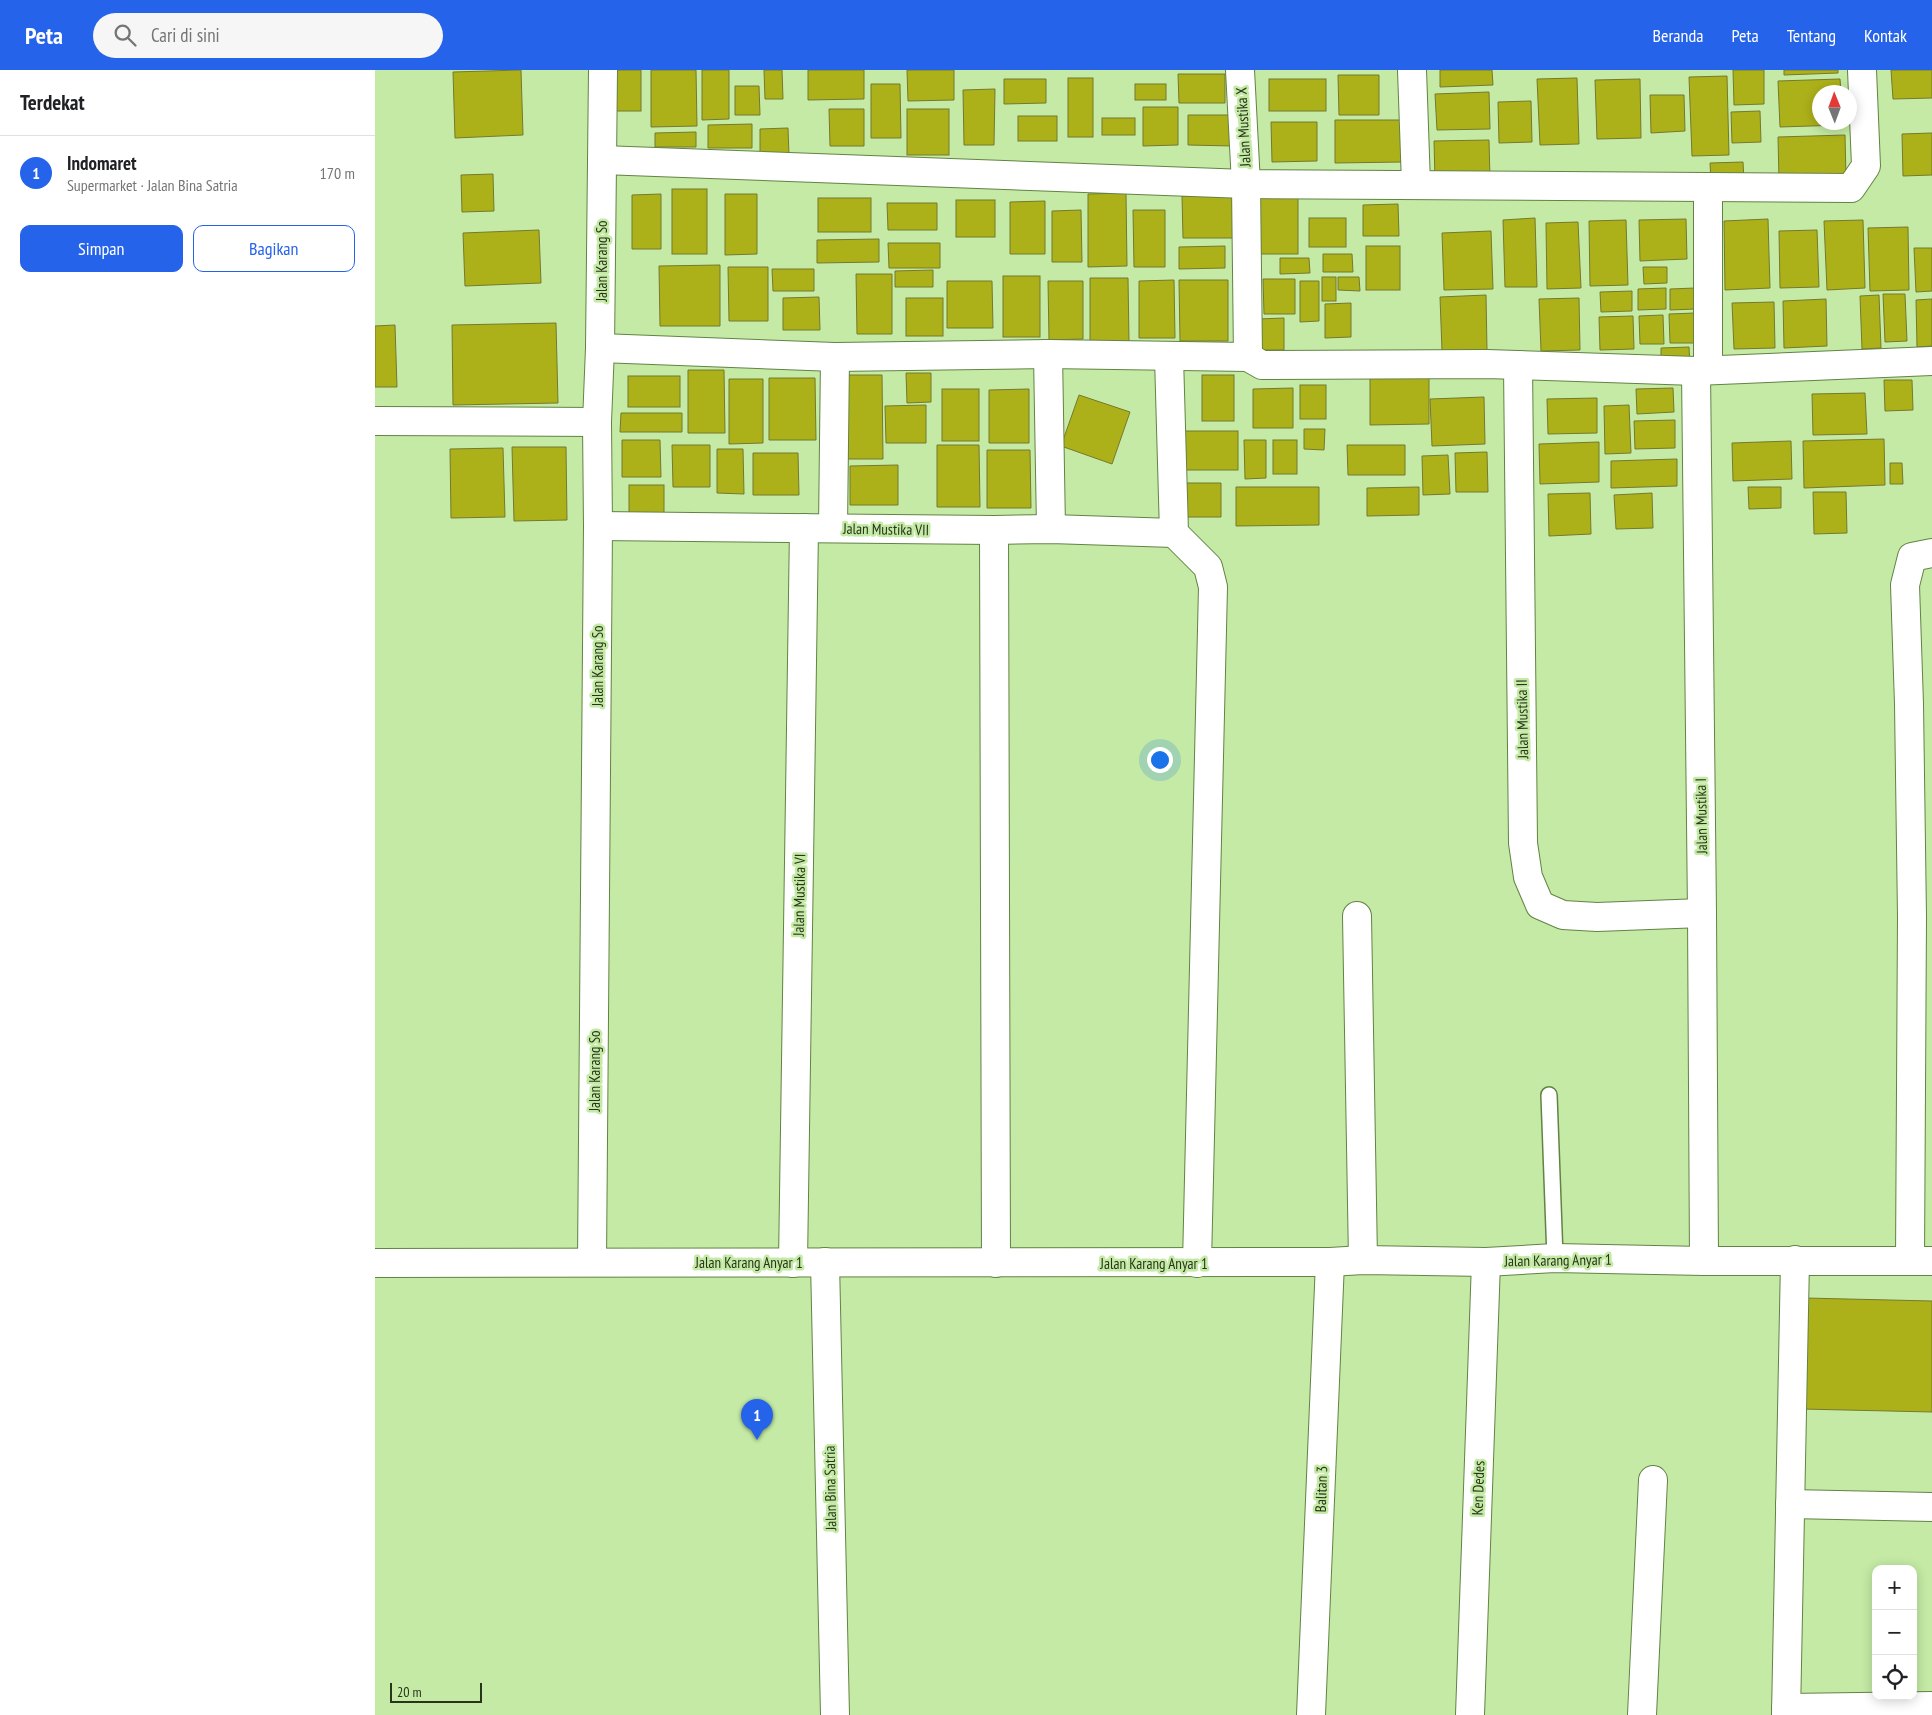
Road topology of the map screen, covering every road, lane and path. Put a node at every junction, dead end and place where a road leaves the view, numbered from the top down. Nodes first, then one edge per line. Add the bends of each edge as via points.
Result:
1 (603, 70) edge
2 (1240, 70) edge
3 (1412, 70) edge
4 (1862, 70) edge
5 (602, 160) junction
6 (1246, 184) junction
7 (1416, 184) junction
8 (1708, 188) junction
9 (600, 348) junction
10 (1048, 354) junction
11 (835, 357) junction
12 (1169, 357) junction
13 (1248, 357) junction
14 (1932, 362) edge
15 (1518, 365) junction
16 (1702, 370) junction
17 (375, 422) edge
18 (597, 422) junction
19 (598, 526) junction
20 (804, 528) junction
21 (833, 528) junction
22 (1051, 528) junction
23 (994, 530) junction
24 (1174, 532) junction
25 (1932, 553) edge
26 (1703, 913) junction
27 (1357, 916) dead end
28 (1549, 1096) dead end
29 (1555, 1258) junction
30 (1363, 1260) junction
31 (1795, 1260) junction
32 (1921, 1260) edge
33 (592, 1262) junction
34 (793, 1262) junction
35 (825, 1262) junction
36 (1331, 1262) junction
37 (1486, 1262) junction
38 (1704, 1262) junction
39 (375, 1263) edge
40 (996, 1263) junction
41 (1197, 1263) junction
42 (1653, 1480) dead end
43 (1790, 1504) junction
44 (1932, 1507) edge
45 (1932, 1706) edge
46 (1786, 1712) edge
47 (835, 1715) edge
48 (1311, 1715) edge
49 (1470, 1715) edge
50 (1642, 1715) edge

1 - 5 street, Jalan Karang So
2 - 6 street, Jalan Mustika X
3 - 7 street
4 - 8 street via 1866,166 1851,188
5 - 6 street
5 - 9 street, Jalan Karang So
6 - 7 street
6 - 13 street, Jalan Mustika X
7 - 8 street
8 - 16 street, Jalan Mustika I
9 - 11 street
9 - 18 street, Jalan Karang So
10 - 11 street
10 - 12 street
10 - 22 street
11 - 21 street
12 - 13 street
12 - 24 street
13 - 15 street via 1262,365
14 - 16 street
15 - 16 street
15 - 26 street, Jalan Mustika II via 1523,843 1528,876 1540,905 1563,915
16 - 26 street, Jalan Mustika I
17 - 18 street
18 - 19 street, Jalan Karang So
19 - 20 street, Jalan Mustika VII
19 - 33 street, Jalan Karang So
20 - 21 street, Jalan Mustika VII
20 - 34 street, Jalan Mustika VI
21 - 23 street, Jalan Mustika VII
22 - 23 street, Jalan Mustika VII
22 - 24 street, Jalan Mustika VII
23 - 40 street
24 - 41 street via 1208,567 1213,586
25 - 32 street via 1912,558 1905,585
26 - 38 street, Jalan Mustika I
27 - 30 street
28 - 29 lane
29 - 37 street, Jalan Karang Anyar 1
29 - 38 street, Jalan Karang Anyar 1
30 - 36 street, Jalan Karang Anyar 1
30 - 37 street, Jalan Karang Anyar 1
31 - 32 street, Jalan Karang Anyar 1
31 - 38 street, Jalan Karang Anyar 1
31 - 43 street
33 - 34 street, Jalan Karang Anyar 1
33 - 39 street, Jalan Karang Anyar 1
34 - 35 street, Jalan Karang Anyar 1
35 - 40 street, Jalan Karang Anyar 1
35 - 47 street, Jalan Bina Satria
36 - 41 street, Jalan Karang Anyar 1
36 - 48 street, Balitan 3
37 - 49 street, Ken Dedes
40 - 41 street, Jalan Karang Anyar 1
42 - 50 street
43 - 44 street
43 - 46 street
45 - 46 street

